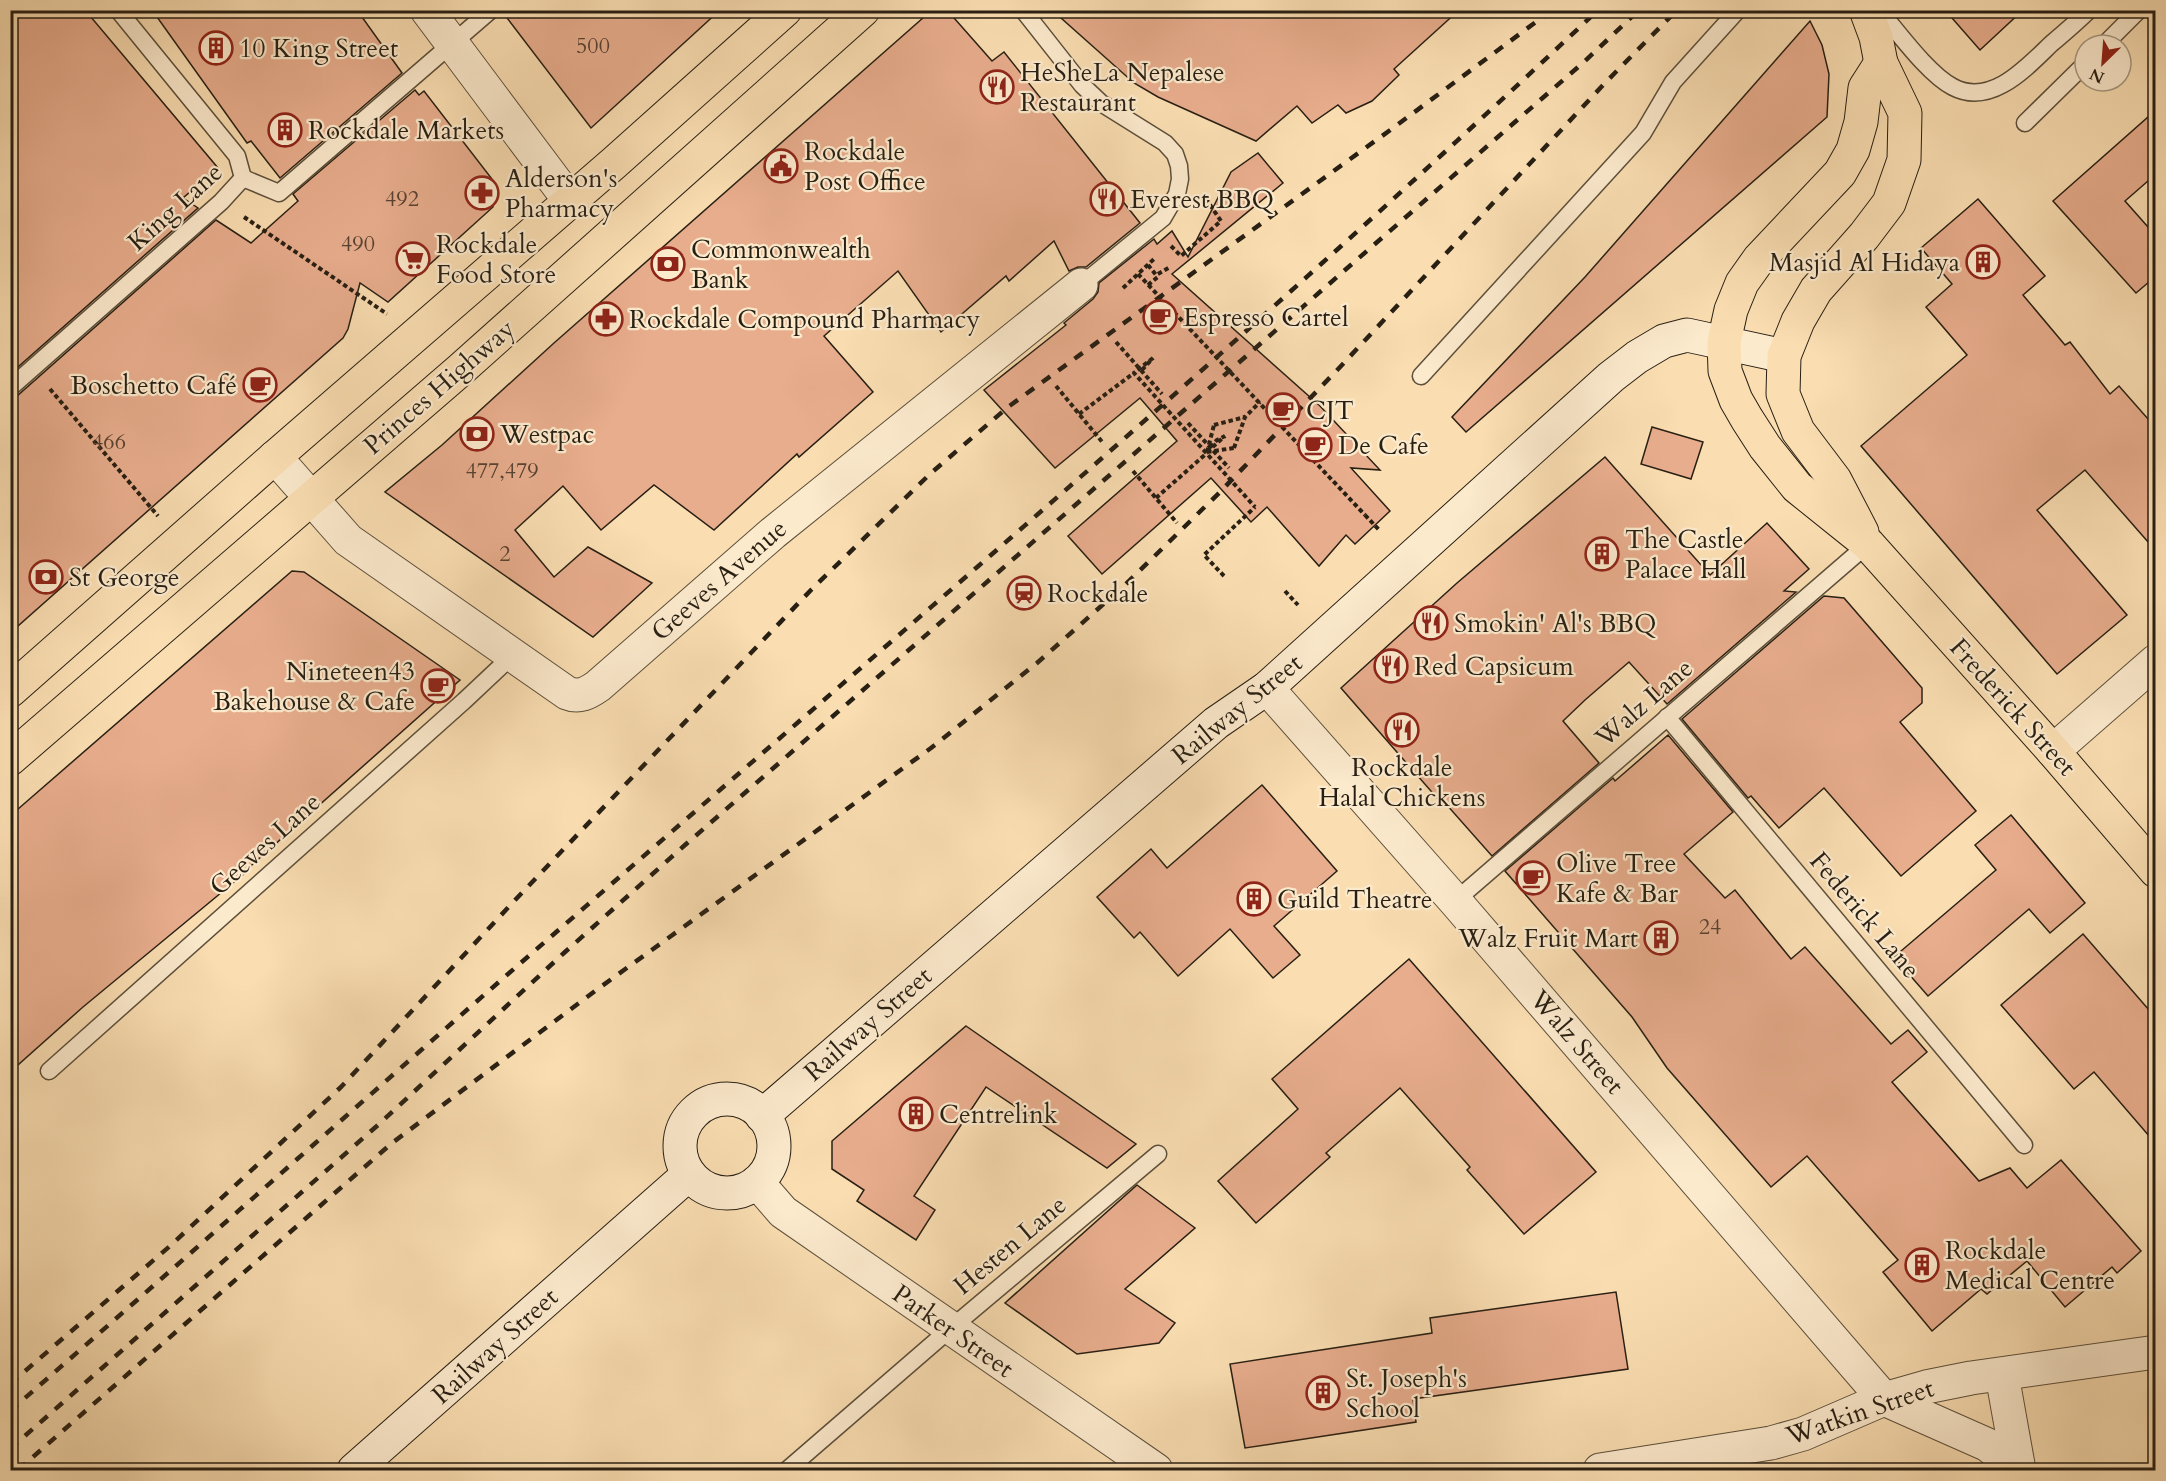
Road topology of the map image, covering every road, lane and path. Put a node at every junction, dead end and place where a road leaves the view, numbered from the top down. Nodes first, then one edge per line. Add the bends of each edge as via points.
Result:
1 (118, 10) edge
2 (427, 10) edge
3 (491, 10) edge
4 (785, 10) edge
5 (863, 10) edge
6 (1023, 10) edge
7 (1738, 10) edge
8 (1866, 10) edge
9 (1879, 10) edge
10 (2074, 10) edge
11 (2089, 10) edge
12 (2139, 10) edge
13 (2116, 33) edge
14 (2060, 37) junction
15 (453, 45) junction
16 (1881, 63) junction
17 (2073, 76) edge
18 (2025, 123) dead end
19 (243, 178) junction
20 (1206, 199) dead end
21 (570, 201) junction
22 (221, 202) junction
23 (1144, 260) dead end
24 (1138, 274) junction
25 (1081, 285) joint
26 (1148, 285) junction
27 (1123, 288) dead end
28 (387, 314) dead end
29 (1116, 342) dead end
30 (1724, 342) junction
31 (1784, 356) junction
32 (33, 369) junction
33 (1142, 370) junction
34 (1134, 373) junction
35 (1421, 376) dead end
36 (1056, 386) dead end
37 (10, 388) edge
38 (1162, 394) dead end
39 (1260, 402) junction
40 (1078, 414) junction
41 (1245, 417) junction
42 (1188, 423) dead end
43 (1103, 443) dead end
44 (1210, 447) junction
45 (1207, 453) junction
46 (275, 457) junction
47 (1229, 468) dead end
48 (1133, 471) dead end
49 (311, 498) junction
50 (1156, 498) junction
51 (158, 516) dead end
52 (1177, 523) dead end
53 (1380, 531) dead end
54 (1868, 544) junction
55 (1224, 576) dead end
56 (1285, 591) dead end
57 (1298, 605) dead end
58 (513, 655) junction
59 (2156, 662) edge
60 (1268, 688) junction
61 (10, 691) edge
62 (1667, 717) junction
63 (2053, 751) junction
64 (10, 759) edge
65 (2156, 871) edge
66 (1455, 901) junction
67 (49, 1071) dead end
68 (762, 1116) junction
69 (2024, 1145) dead end
70 (1158, 1154) dead end
71 (689, 1174) junction
72 (757, 1182) junction
73 (950, 1329) junction
74 (2156, 1352) edge
75 (2002, 1375) junction
76 (1884, 1400) junction
77 (2018, 1469) edge
78 (354, 1470) edge
79 (787, 1470) edge
80 (1156, 1470) edge
81 (1600, 1470) edge

1 - 19 lane via 237,156
2 - 15 street
3 - 15 lane, King Lane
4 - 21 main road
5 - 49 main road, Princes Highway
6 - 25 lane, Geeves Avenue via 1066,67 1095,97 1165,143 1179,166 1177,194 1163,218
7 - 35 lane via 1673,82 1644,133
8 - 16 main road
9 - 14 lane via 1934,73 1966,92 2000,86 2017,76
10 - 14 lane
11 - 14 lane
12 - 13 lane
15 - 19 lane, King Lane via 279,193
15 - 21 street
16 - 30 main road, Frederick Street via 1864,88 1861,122 1849,158 1825,192 1759,259 1742,283
16 - 31 main road via 1905,113 1904,160 1889,203 1816,290
17 - 18 lane
19 - 22 lane, King Lane
20 - 24 path, bridge via 1221,221 1181,256 1170,245
21 - 46 main road
22 - 28 path
22 - 32 lane, King Lane
23 - 26 path via 1156,275 1170,267
24 - 26 path, bridge
24 - 27 path, bridge
25 - 58 street, Geeves Avenue via 773,532 589,692 574,696 567,693
26 - 39 path, bridge
29 - 33 path
30 - 31 street, Railway Street
30 - 54 main road, Frederick Street via 1725,371 1736,400 1765,447 1797,486
30 - 60 street, Railway Street via 1687,335 1664,341 1637,357
31 - 54 main road, Frederick Street via 1783,394 1798,431 1835,480
32 - 37 lane, King Lane
32 - 51 path
33 - 34 path, bridge via 1153,358
33 - 38 path
34 - 40 path
34 - 45 path, bridge
36 - 40 path
39 - 41 path
39 - 53 path, bridge
40 - 43 path
41 - 45 path, bridge via 1234,448
41 - 45 path, bridge via 1214,425
42 - 44 path
44 - 45 path, bridge via 1225,436
44 - 47 path
45 - 50 path
45 - 55 path, bridge via 1255,507 1204,555
46 - 49 street, Geeves Avenue
46 - 61 main road
48 - 50 path
49 - 58 street, Geeves Avenue via 348,540
49 - 64 main road, Princes Highway
50 - 52 path
54 - 62 lane, Walz Lane
54 - 63 main road, Frederick Street
56 - 57 path
58 - 67 lane, Geeves Lane
59 - 63 street
60 - 66 street, Walz Street
60 - 68 street, Railway Street via 1216,723
62 - 66 lane, Walz Lane
62 - 69 lane, Federick Lane
63 - 65 main road, Frederick Street
66 - 76 street, Walz Street
68 - 71 street via 735,1100 704,1105 691,1115 680,1144
68 - 72 street via 770,1128 773,1158
70 - 73 lane, Hesten Lane
71 - 72 street via 714,1192 736,1192
71 - 78 street, Railway Street
72 - 73 street, Parker Street via 783,1212
73 - 79 lane, Hesten Lane
73 - 80 street, Parker Street
74 - 75 street, Watkin Street
75 - 76 street, Watkin Street via 1926,1387
75 - 77 street
76 - 77 street via 1988,1445
76 - 81 street, Watkin Street via 1771,1443

